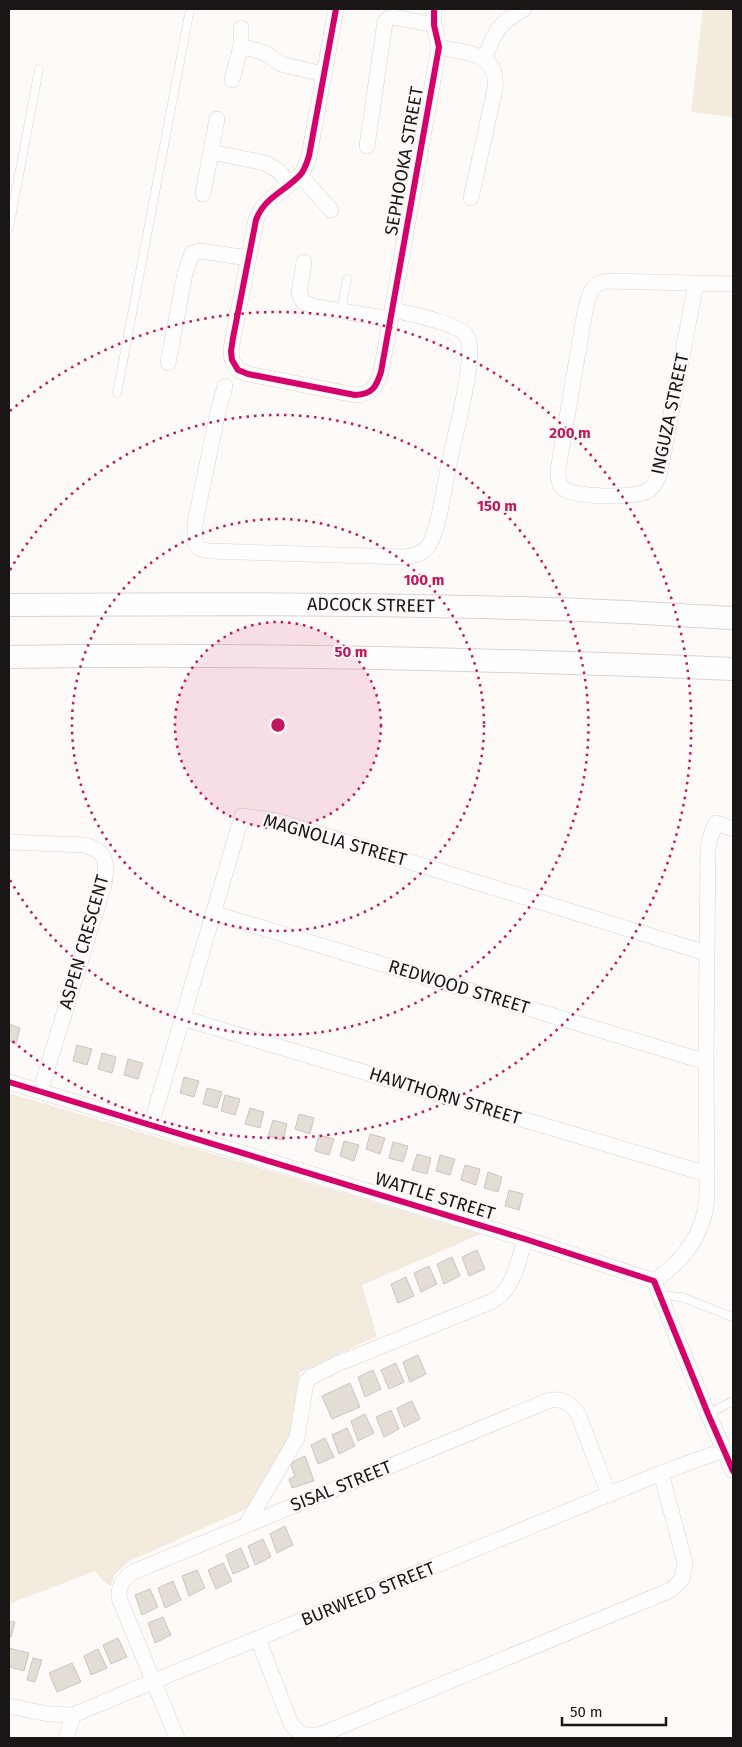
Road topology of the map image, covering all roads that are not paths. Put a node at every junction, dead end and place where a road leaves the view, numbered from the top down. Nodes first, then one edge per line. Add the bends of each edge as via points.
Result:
1 (190, 9) edge
2 (336, 9) edge
3 (434, 9) edge
4 (524, 9) edge
5 (434, 25) junction
6 (241, 28) dead end
7 (240, 46) junction
8 (439, 47) junction
9 (485, 58) junction
10 (39, 69) dead end
11 (324, 74) junction
12 (232, 80) dead end
13 (217, 119) dead end
14 (367, 146) dead end
15 (211, 152) junction
16 (295, 180) junction
17 (204, 194) dead end
18 (471, 198) dead end
19 (332, 210) dead end
20 (9, 228) edge
21 (248, 258) junction
22 (304, 262) dead end
23 (348, 279) dead end
24 (696, 283) junction
25 (733, 284) edge
26 (341, 311) junction
27 (392, 314) junction
28 (168, 363) dead end
29 (225, 386) dead end
30 (118, 393) dead end
31 (9, 605) edge
32 (733, 618) edge
33 (9, 657) edge
34 (733, 669) edge
35 (733, 829) edge
36 (9, 842) edge
37 (213, 913) junction
38 (706, 953) junction
39 (182, 1018) junction
40 (706, 1062) junction
41 (9, 1082) edge
42 (40, 1092) junction
43 (151, 1126) junction
44 (707, 1174) junction
45 (525, 1239) junction
46 (657, 1288) junction
47 (733, 1317) edge
48 (733, 1401) edge
49 (708, 1414) junction
50 (724, 1450) junction
51 (733, 1471) edge
52 (661, 1473) junction
53 (609, 1495) junction
54 (246, 1525) junction
55 (258, 1639) junction
56 (154, 1681) junction
57 (9, 1706) edge
58 (73, 1715) junction
59 (66, 1738) edge
60 (177, 1738) edge

1 - 30 lane
2 - 11 street
3 - 5 street, SEPHOOKA STREET
4 - 9 street via 511,16 496,31
5 - 8 street, SEPHOOKA STREET
5 - 14 street via 394,17 385,22
6 - 7 street
7 - 11 street via 265,53 281,64
7 - 12 street
8 - 9 street
8 - 27 street, SEPHOOKA STREET
9 - 18 street via 491,63 496,79
10 - 20 lane
11 - 16 street via 309,156 305,168
13 - 15 street
15 - 16 street via 265,163
15 - 17 street
16 - 19 street
16 - 21 street via 259,211
21 - 27 street, SEPHOOKA STREET via 231,351 232,360 243,372 365,395 379,378
21 - 28 street via 200,251 192,253 185,273
22 - 26 street via 301,299 316,307
23 - 26 lane
24 - 24 street, INGUZA STREET via 606,281 594,286 584,316 558,477 562,488 588,495 640,494 656,483
24 - 25 street
26 - 27 street
27 - 29 street via 451,326 463,332 469,344 468,372 439,514 431,542 417,555 209,552 200,549 195,543 195,523
31 - 32 main road, ADCOCK STREET via 195,603 546,608
33 - 34 main road via 312,656
35 - 38 street via 716,823 709,843
36 - 42 street, ASPEN CRESCENT via 84,845 101,853 105,860 104,885
37 - 38 street, MAGNOLIA STREET via 242,816 265,818
37 - 39 street, MAGNOLIA STREET
37 - 40 street, REDWOOD STREET
38 - 40 street
39 - 43 street, MAGNOLIA STREET
39 - 44 street, HAWTHORN STREET
40 - 44 street
41 - 42 street, WATTLE STREET
42 - 43 street, WATTLE STREET
43 - 45 street, WATTLE STREET
44 - 46 street via 708,1197 702,1226
45 - 46 street, WATTLE STREET
45 - 54 street via 513,1276 502,1296 322,1371 306,1382 298,1438
46 - 47 lane
46 - 49 street
48 - 49 lane
49 - 50 street
50 - 51 street
50 - 52 street, BURWEED STREET
52 - 53 street, BURWEED STREET
52 - 55 street via 685,1563 677,1586 322,1734 304,1736 291,1724
53 - 54 street, SISAL STREET via 578,1414 572,1406 558,1399
53 - 55 street, BURWEED STREET
54 - 56 street, SISAL STREET via 132,1572 121,1583 122,1607
55 - 56 street, BURWEED STREET
56 - 58 street, BURWEED STREET
56 - 60 street, SISAL STREET
57 - 58 street, BURWEED STREET
58 - 59 street

